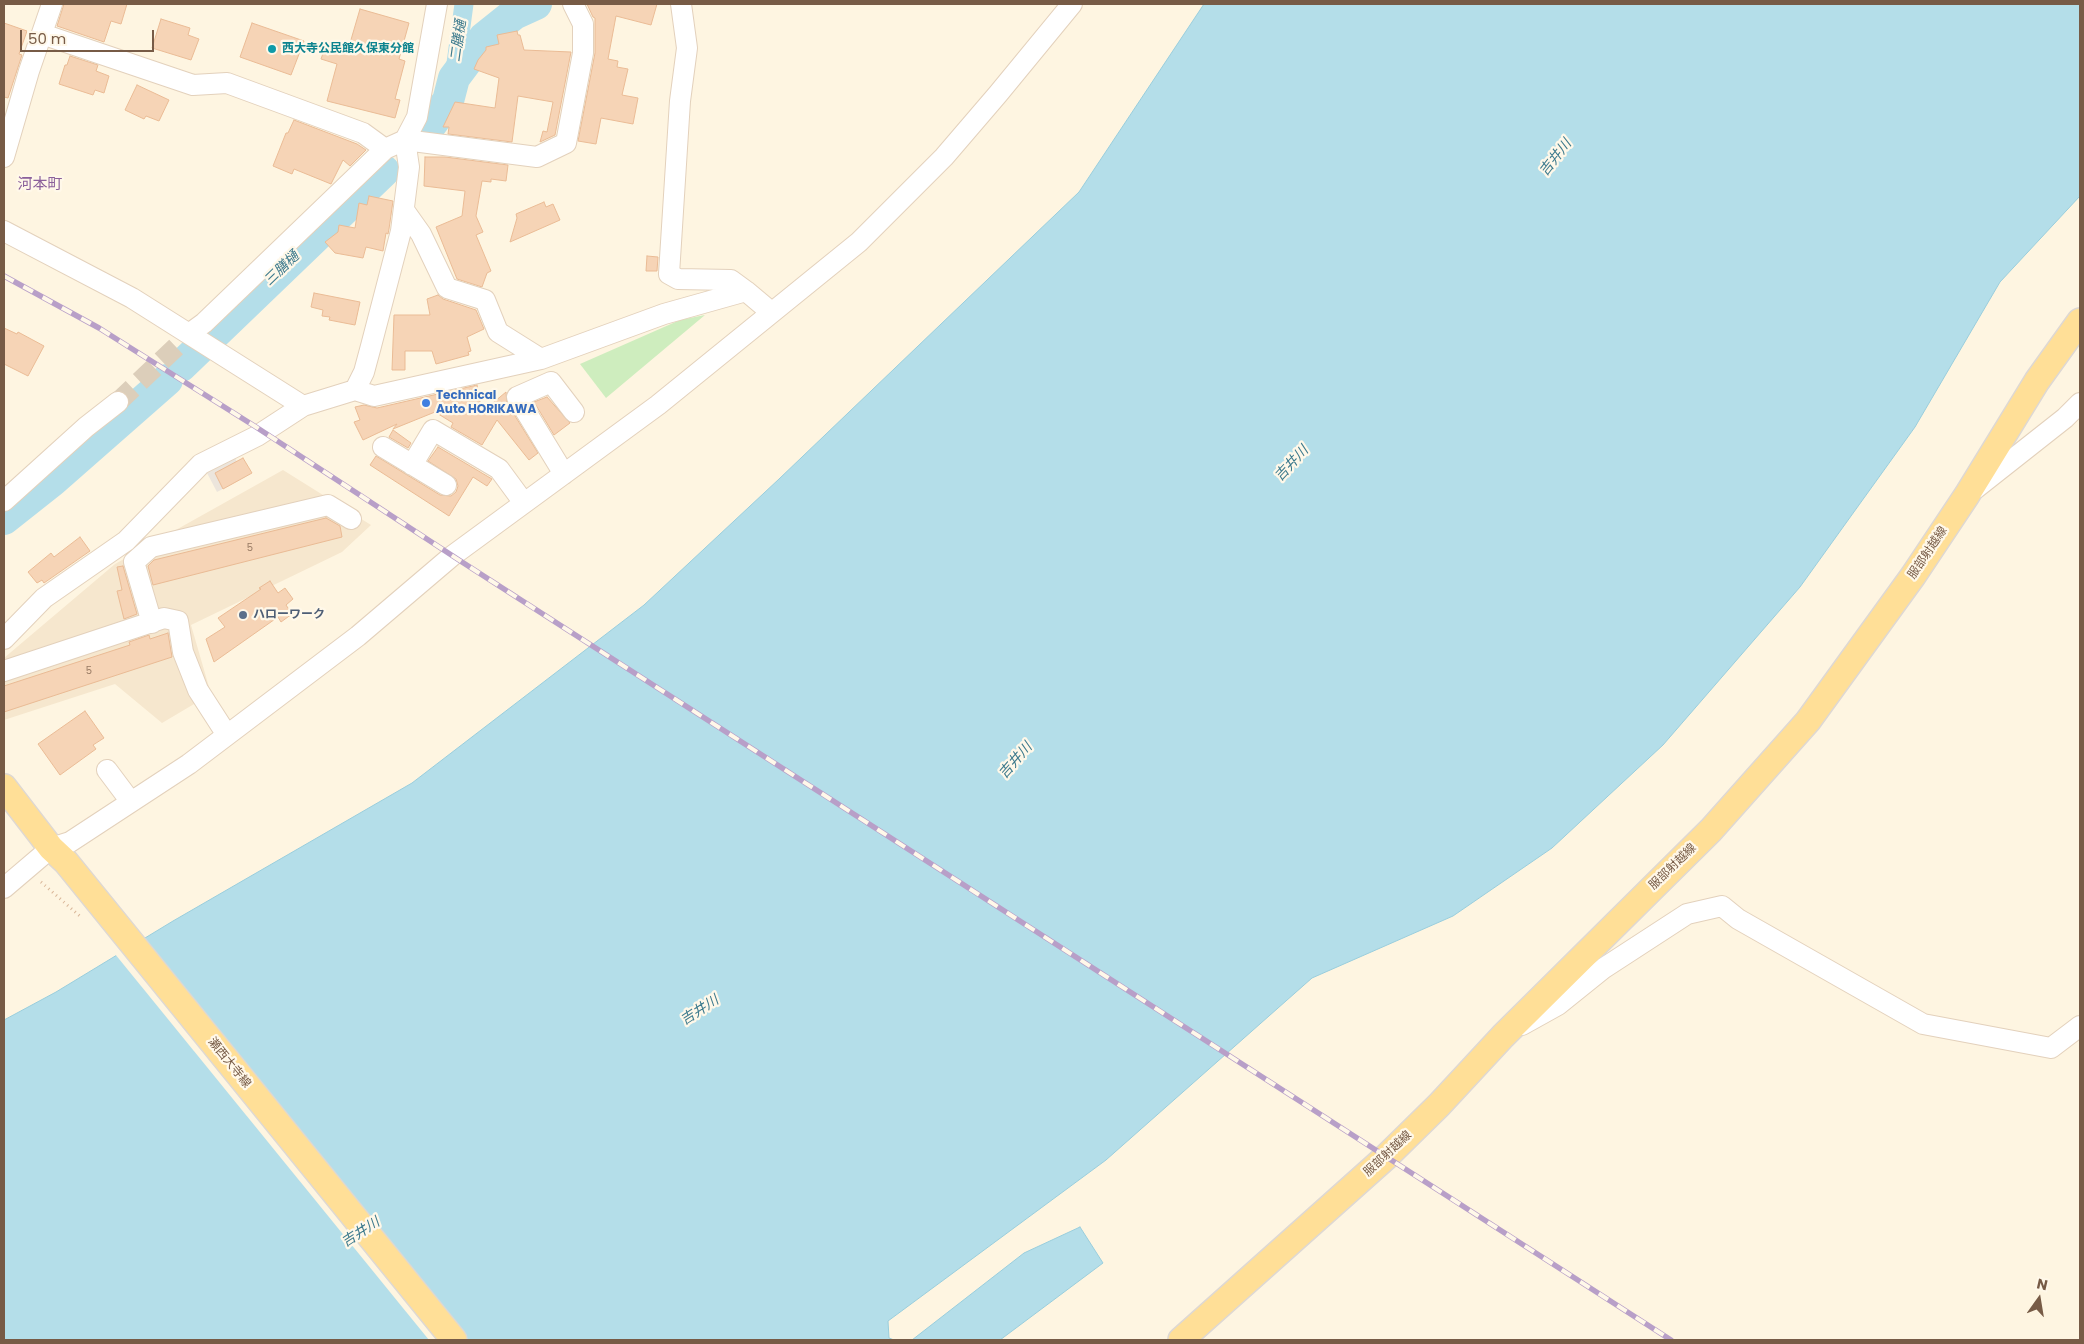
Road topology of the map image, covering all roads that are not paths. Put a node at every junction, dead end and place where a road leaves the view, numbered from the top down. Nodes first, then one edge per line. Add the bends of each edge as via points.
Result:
1 (52, 4) edge
2 (437, 4) edge
3 (573, 4) edge
4 (681, 4) edge
5 (1072, 4) edge
6 (42, 34) junction
7 (405, 140) junction
8 (384, 149) junction
9 (4, 157) edge
10 (404, 210) junction
11 (4, 231) edge
12 (746, 291) junction
13 (771, 312) junction
14 (2080, 321) edge
15 (201, 340) junction
16 (540, 359) junction
17 (354, 390) junction
18 (118, 402) tunnel mouth
19 (2080, 403) edge
20 (303, 406) junction
21 (574, 412) dead end
22 (383, 447) dead end
23 (412, 465) junction
24 (564, 474) junction
25 (446, 485) dead end
26 (1967, 495) junction
27 (4, 501) edge
28 (524, 503) junction
29 (351, 520) dead end
30 (152, 623) junction
31 (4, 639) edge
32 (4, 672) edge
33 (227, 735) junction
34 (107, 770) dead end
35 (4, 787) edge
36 (131, 802) junction
37 (58, 855) junction
38 (4, 888) edge
39 (2080, 1026) edge
40 (1503, 1036) junction
41 (454, 1340) edge
42 (1181, 1340) edge

1 - 6 street
2 - 7 street via 417,117
3 - 7 street via 583,24 582,53 566,143 537,157
4 - 12 street via 687,48 680,101 670,274 678,279 730,280
5 - 13 street via 944,156 859,242
6 - 8 street via 192,85 227,83 363,134
6 - 9 street
7 - 8 street
7 - 10 street via 409,167
8 - 15 street via 211,316
10 - 16 street via 421,234 447,288 485,300 498,332
10 - 17 street via 364,372
11 - 15 street via 132,298
12 - 13 street
12 - 16 street via 664,314
13 - 24 street via 658,405
14 - 26 main road, 服部射越線 via 2037,381
15 - 20 street
16 - 17 street via 374,396
17 - 20 street
18 - 27 street
19 - 26 street
20 - 31 street via 257,436 201,464 126,541 44,598
21 - 24 street via 551,382 517,397
22 - 23 street
23 - 25 street
23 - 28 street via 433,430 499,469
24 - 28 street
26 - 40 main road, 服部射越線 via 1808,721 1711,830
28 - 33 street via 452,556 358,636
29 - 30 street via 328,505 151,547 134,562
30 - 32 street
30 - 33 street via 164,618 178,621 183,652 198,690
33 - 36 street
34 - 36 street
35 - 37 main road, 瀬西大寺線
36 - 37 street via 70,842
37 - 38 street
37 - 41 main road, 瀬西大寺線
39 - 40 street via 2051,1048 1923,1024 1738,919 1722,906 1687,914 1604,968 1558,1005
40 - 42 main road, 服部射越線 via 1386,1157

